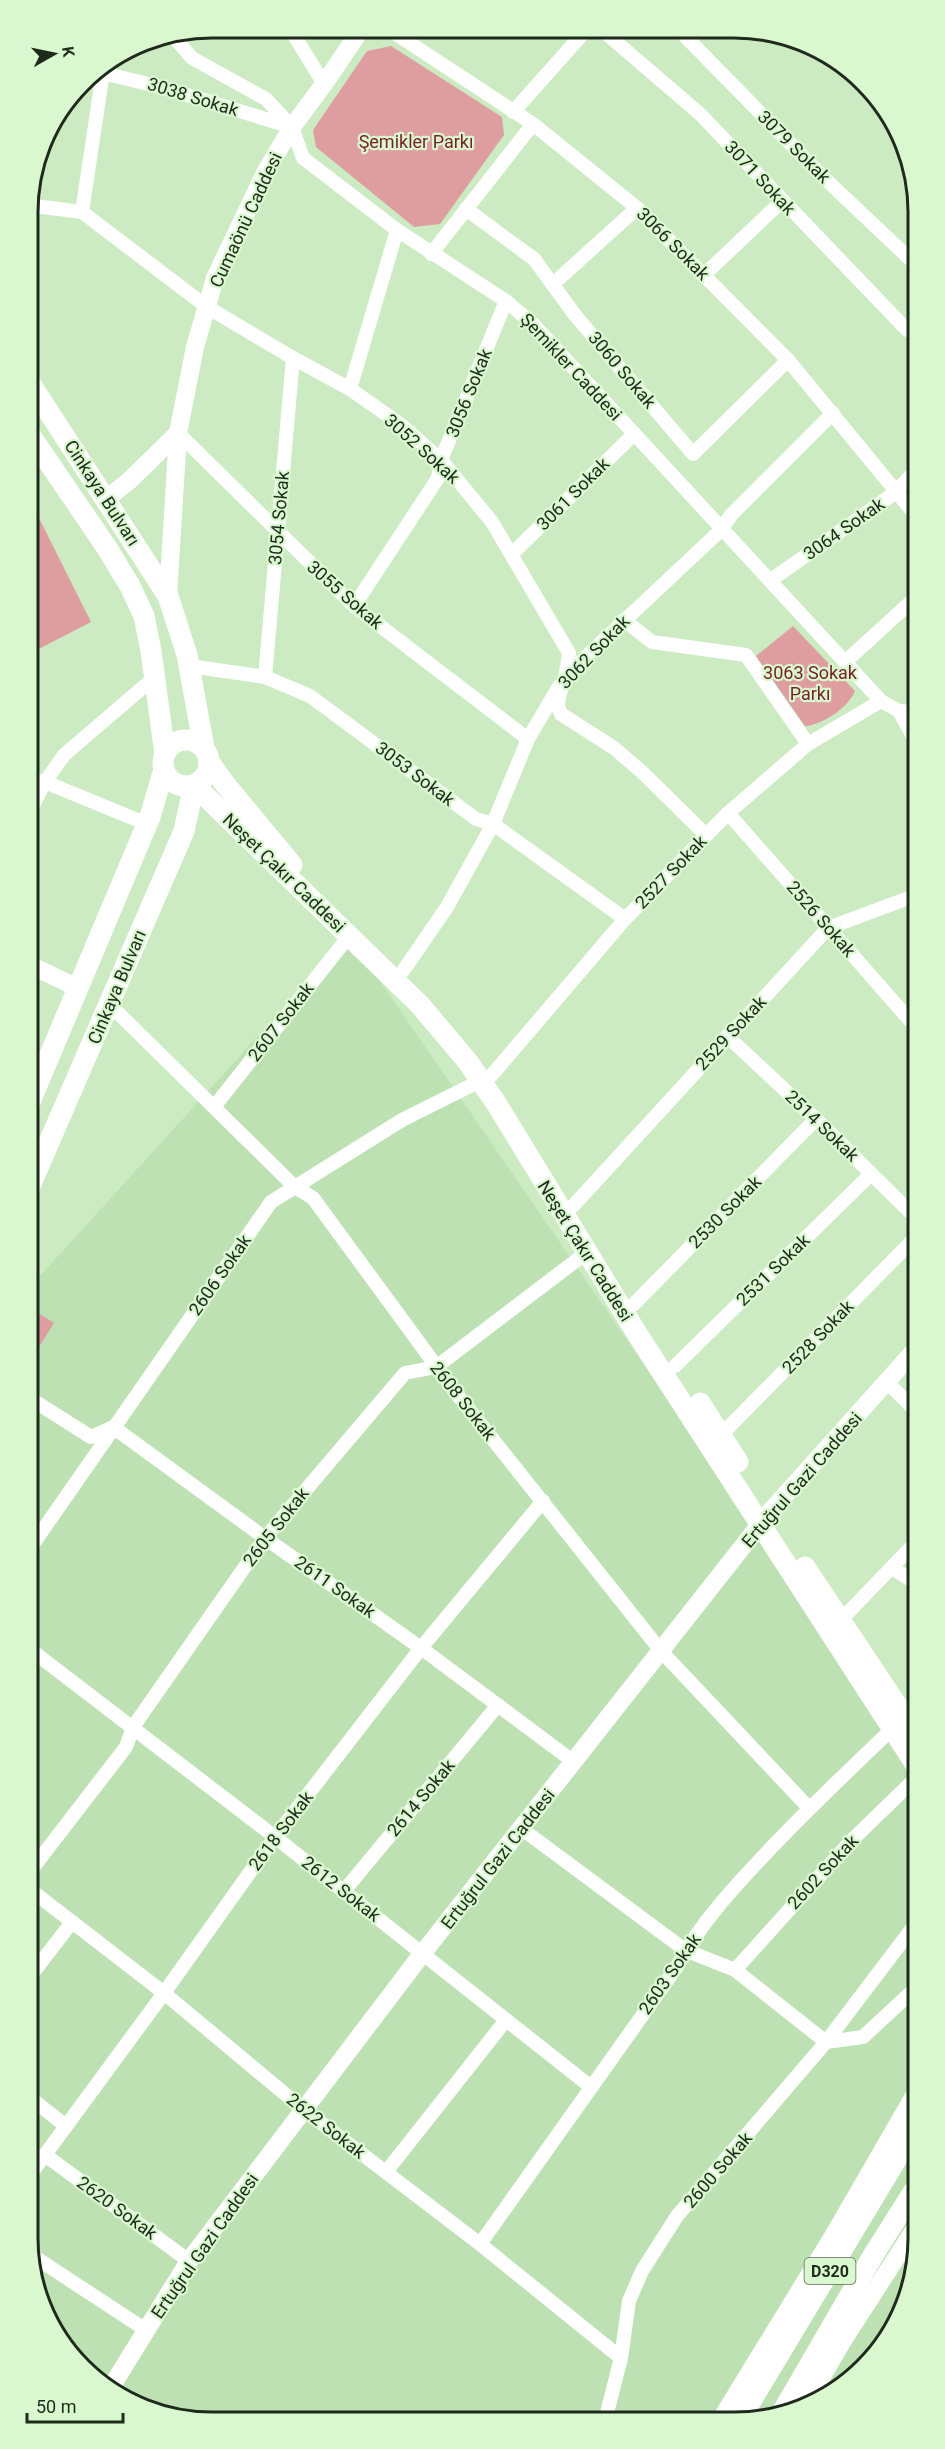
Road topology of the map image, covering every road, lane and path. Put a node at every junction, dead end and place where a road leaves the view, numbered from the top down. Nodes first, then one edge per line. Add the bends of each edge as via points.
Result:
1 (296, 38) edge
2 (355, 38) edge
3 (402, 38) edge
4 (579, 38) edge
5 (611, 38) edge
6 (687, 38) edge
7 (177, 41) edge
8 (107, 73) edge
9 (97, 81) edge
10 (324, 84) junction
11 (513, 112) junction
12 (533, 124) junction
13 (292, 127) junction
14 (782, 201) junction
15 (38, 206) edge
16 (637, 208) junction
17 (466, 209) junction
18 (82, 212) junction
19 (397, 230) junction
20 (431, 254) junction
21 (908, 257) edge
22 (704, 275) junction
23 (553, 284) junction
24 (506, 301) junction
25 (207, 307) junction
26 (908, 330) edge
27 (293, 358) junction
28 (788, 360) junction
29 (350, 389) junction
30 (38, 395) edge
31 (833, 413) junction
32 (178, 433) junction
33 (634, 434) junction
34 (38, 447) edge
35 (441, 460) junction
36 (908, 479) edge
37 (896, 492) junction
38 (106, 499) junction
39 (908, 506) edge
40 (721, 530) junction
41 (278, 532) junction
42 (512, 554) junction
43 (771, 580) junction
44 (168, 596) junction
45 (908, 605) edge
46 (354, 606) junction
47 (624, 620) junction
48 (845, 662) junction
49 (189, 666) junction
50 (155, 677) junction
51 (265, 677) junction
52 (565, 679) junction
53 (881, 701) junction
54 (899, 711) junction
55 (908, 712) edge
56 (908, 727) edge
57 (528, 739) junction
58 (808, 744) junction
59 (206, 755) junction
60 (164, 762) junction
61 (38, 781) edge
62 (45, 782) junction
63 (194, 785) junction
64 (38, 796) edge
65 (728, 813) junction
66 (147, 824) junction
67 (493, 824) junction
68 (706, 835) junction
69 (908, 898) edge
70 (625, 920) junction
71 (828, 928) junction
72 (349, 936) junction
73 (38, 969) edge
74 (403, 971) junction
75 (78, 988) junction
76 (109, 1004) junction
77 (908, 1018) edge
78 (727, 1036) junction
79 (485, 1079) junction
80 (38, 1083) edge
81 (214, 1107) junction
82 (816, 1119) junction
83 (38, 1168) edge
84 (871, 1174) junction
85 (295, 1187) junction
86 (573, 1206) junction
87 (908, 1209) edge
88 (907, 1246) edge
89 (586, 1253) junction
90 (634, 1304) junction
91 (907, 1359) edge
92 (675, 1366) junction
93 (436, 1367) junction
94 (888, 1383) junction
95 (907, 1402) edge
96 (38, 1403) edge
97 (113, 1427) junction
98 (721, 1435) junction
99 (543, 1501) junction
100 (765, 1518) junction
101 (38, 1537) edge
102 (265, 1538) junction
103 (907, 1551) edge
104 (892, 1568) junction
105 (907, 1577) edge
106 (841, 1620) junction
107 (421, 1648) junction
108 (661, 1651) junction
109 (38, 1655) edge
110 (498, 1705) junction
111 (907, 1721) edge
112 (133, 1727) junction
113 (892, 1730) junction
114 (907, 1752) edge
115 (574, 1762) junction
116 (907, 1786) edge
117 (809, 1808) junction
118 (522, 1829) junction
119 (275, 1837) junction
120 (38, 1861) edge
121 (344, 1892) junction
122 (38, 1896) edge
123 (72, 1922) junction
124 (907, 1935) edge
125 (686, 1950) junction
126 (422, 1954) junction
127 (38, 1966) edge
128 (735, 1970) junction
129 (164, 1993) junction
130 (907, 1996) edge
131 (506, 2020) junction
132 (826, 2042) junction
133 (591, 2087) junction
134 (38, 2104) edge
135 (907, 2108) edge
136 (303, 2109) junction
137 (66, 2126) junction
138 (907, 2142) edge
139 (45, 2155) junction
140 (38, 2164) edge
141 (386, 2172) junction
142 (907, 2202) edge
143 (907, 2241) edge
144 (480, 2244) junction
145 (39, 2260) edge
146 (189, 2261) junction
147 (146, 2330) junction
148 (621, 2358) junction
149 (114, 2382) edge
150 (819, 2389) edge
151 (788, 2402) edge
152 (745, 2411) edge
153 (607, 2412) edge
154 (725, 2412) edge

1 - 10 street
2 - 10 main road, Cumaönü Caddesi
3 - 11 street, 3066 Sokak
4 - 11 street
5 - 14 street, 3071 Sokak via 700,114
6 - 21 street, 3079 Sokak
7 - 13 street, Şemikler Caddesi via 192,58 266,99
8 - 13 street, 3038 Sokak
9 - 18 street
10 - 13 main road, Cumaönü Caddesi
11 - 12 street, 3066 Sokak
12 - 16 street, 3066 Sokak
12 - 17 street
13 - 19 street, Şemikler Caddesi via 303,158
13 - 25 main road, Cumaönü Caddesi via 240,224 215,278
14 - 22 street
14 - 26 street, 3071 Sokak
15 - 18 street, 3052 Sokak
16 - 22 street, 3066 Sokak
16 - 23 street
17 - 20 street
17 - 23 street, 3060 Sokak via 534,259
18 - 25 street, 3052 Sokak
19 - 20 street, Şemikler Caddesi
19 - 29 street
20 - 24 street, Şemikler Caddesi
22 - 28 street, 3066 Sokak
23 - 28 street, 3060 Sokak via 693,454
24 - 33 street, Şemikler Caddesi via 533,324
24 - 35 street, 3056 Sokak
25 - 27 street, 3052 Sokak
25 - 32 main road, Cumaönü Caddesi
27 - 29 street, 3052 Sokak
27 - 41 street, 3054 Sokak
28 - 31 street, 3066 Sokak
29 - 35 street, 3052 Sokak via 400,424
30 - 38 main road, Cinkaya Bulvarı
31 - 37 street, 3066 Sokak
31 - 40 street, 3062 Sokak via 731,515
32 - 38 main road
32 - 41 street, 3055 Sokak
32 - 44 main road, Cumaönü Caddesi
33 - 40 street, Şemikler Caddesi
33 - 42 street, 3061 Sokak
34 - 50 main road, Cinkaya Bulvarı via 130,586 144,616
35 - 42 street, 3052 Sokak via 486,514
35 - 46 street, 3056 Sokak via 438,478
36 - 37 street, 3064 Sokak
37 - 39 street, 3066 Sokak
37 - 43 street, 3064 Sokak
38 - 44 main road, Cinkaya Bulvarı
40 - 43 street, Şemikler Caddesi
40 - 47 street, 3062 Sokak
41 - 46 street, 3055 Sokak
41 - 51 street, 3054 Sokak
42 - 52 street, 3052 Sokak via 569,653
43 - 48 street, Şemikler Caddesi
44 - 49 main road, Cinkaya Bulvarı
45 - 48 street
46 - 57 street, 3055 Sokak
47 - 52 street, 3062 Sokak
47 - 58 street via 652,642 746,655
48 - 53 street, Şemikler Caddesi
49 - 51 street, 3053 Sokak
49 - 59 main road, Cinkaya Bulvarı
50 - 60 main road, Cinkaya Bulvarı
50 - 62 street via 64,755
51 - 67 street, 3053 Sokak via 310,696 476,819
52 - 57 street, 3062 Sokak
52 - 68 street, 3052 Sokak via 559,696 561,714 614,748
53 - 54 street, Şemikler Caddesi
53 - 58 street, 2527 Sokak
54 - 55 street, Şemikler Caddesi
54 - 56 street
57 - 67 street, 3062 Sokak
58 - 65 street, 2527 Sokak
59 - 60 main road via 190,740 182,740 175,743
59 - 63 main road via 205,776
59 - 74 main road, Neşet Çakır Caddesi via 296,870
60 - 63 main road via 166,775 176,784
60 - 66 main road, Cinkaya Bulvarı
61 - 62 street
62 - 64 street
62 - 66 street
63 - 72 main road, Neşet Çakır Caddesi
63 - 76 main road, Cinkaya Bulvarı via 184,831
65 - 68 street, 2527 Sokak
65 - 71 street, 2526 Sokak
66 - 75 main road, Cinkaya Bulvarı
67 - 70 street, 3053 Sokak
67 - 74 street, 3062 Sokak via 447,907
68 - 70 street, 2527 Sokak
69 - 71 street, 2529 Sokak
70 - 79 street, 2527 Sokak
71 - 77 street, 2526 Sokak
71 - 78 street, 2529 Sokak
72 - 79 main road, Neşet Çakır Caddesi via 420,1005
72 - 81 street, 2607 Sokak
73 - 75 main road
74 - 79 main road, Neşet Çakır Caddesi via 439,1010
75 - 80 main road, Cinkaya Bulvarı
76 - 81 street, 2608 Sokak
76 - 83 main road, Cinkaya Bulvarı
78 - 82 street, 2514 Sokak
78 - 86 street, 2529 Sokak
79 - 85 street, 2606 Sokak via 402,1120
79 - 86 main road, Neşet Çakır Caddesi
79 - 89 main road, Neşet Çakır Caddesi
81 - 85 street, 2608 Sokak
82 - 84 street, 2514 Sokak
82 - 90 street, 2530 Sokak
84 - 87 street, 2514 Sokak
84 - 92 street, 2531 Sokak
85 - 93 street, 2608 Sokak via 313,1198
85 - 97 street, 2606 Sokak via 271,1202
86 - 90 main road, Neşet Çakır Caddesi
88 - 98 street, 2528 Sokak
89 - 93 street, 2605 Sokak
89 - 100 main road, Neşet Çakır Caddesi
90 - 92 main road, Neşet Çakır Caddesi
91 - 94 main road, Ertuğrul Gazi Caddesi
92 - 98 main road, Neşet Çakır Caddesi
93 - 99 street, 2608 Sokak
93 - 102 street, 2605 Sokak via 405,1373
94 - 95 street
94 - 100 main road, Ertuğrul Gazi Caddesi
96 - 97 street via 91,1437
97 - 101 street, 2606 Sokak
97 - 102 street, 2611 Sokak
98 - 100 main road, Neşet Çakır Caddesi
99 - 107 street, 2618 Sokak
99 - 108 street, 2608 Sokak
100 - 106 main road, Neşet Çakır Caddesi
100 - 108 main road, Ertuğrul Gazi Caddesi
100 - 113 main road, Neşet Çakır Caddesi
102 - 107 street, 2611 Sokak
102 - 112 street, 2605 Sokak
103 - 104 street
104 - 105 street
104 - 106 street
106 - 111 main road, Neşet Çakır Caddesi
107 - 110 street, 2611 Sokak
107 - 119 street, 2618 Sokak
108 - 115 main road, Ertuğrul Gazi Caddesi
108 - 117 street, 2608 Sokak
109 - 112 street, 2612 Sokak
110 - 115 street, 2611 Sokak
110 - 121 street, 2614 Sokak
112 - 119 street, 2612 Sokak
112 - 120 street, 2605 Sokak via 126,1747
113 - 114 main road, Neşet Çakır Caddesi
113 - 117 street, 2603 Sokak
115 - 118 main road, Ertuğrul Gazi Caddesi
116 - 128 street, 2602 Sokak via 852,1840
117 - 125 street, 2603 Sokak via 730,1891
118 - 125 street
118 - 126 main road, Ertuğrul Gazi Caddesi
119 - 121 street, 2612 Sokak
119 - 129 street, 2618 Sokak
121 - 126 street, 2612 Sokak
122 - 123 street, 2622 Sokak
123 - 127 street
123 - 129 street, 2622 Sokak
124 - 132 street, 2600 Sokak
125 - 128 street
125 - 133 street, 2603 Sokak
126 - 131 street, 2612 Sokak
126 - 136 main road, Ertuğrul Gazi Caddesi
128 - 132 street
129 - 136 street, 2622 Sokak
129 - 137 street, 2618 Sokak
130 - 132 street via 863,2037
131 - 133 street, 2612 Sokak
131 - 141 street
132 - 148 street, 2600 Sokak via 677,2216 642,2271 629,2301
133 - 144 street, 2603 Sokak
134 - 137 street
135 - 154 main road
136 - 141 street, 2622 Sokak
136 - 146 main road, Ertuğrul Gazi Caddesi
137 - 139 street, 2618 Sokak
138 - 152 main road, D320
139 - 140 street, 2618 Sokak
139 - 146 street, 2620 Sokak
141 - 144 street, 2622 Sokak
142 - 151 main road, D320
143 - 150 main road via 842,2342
144 - 148 street, 2622 Sokak
145 - 147 street
146 - 147 main road, Ertuğrul Gazi Caddesi
147 - 149 main road, Ertuğrul Gazi Caddesi
148 - 153 street, 2600 Sokak

